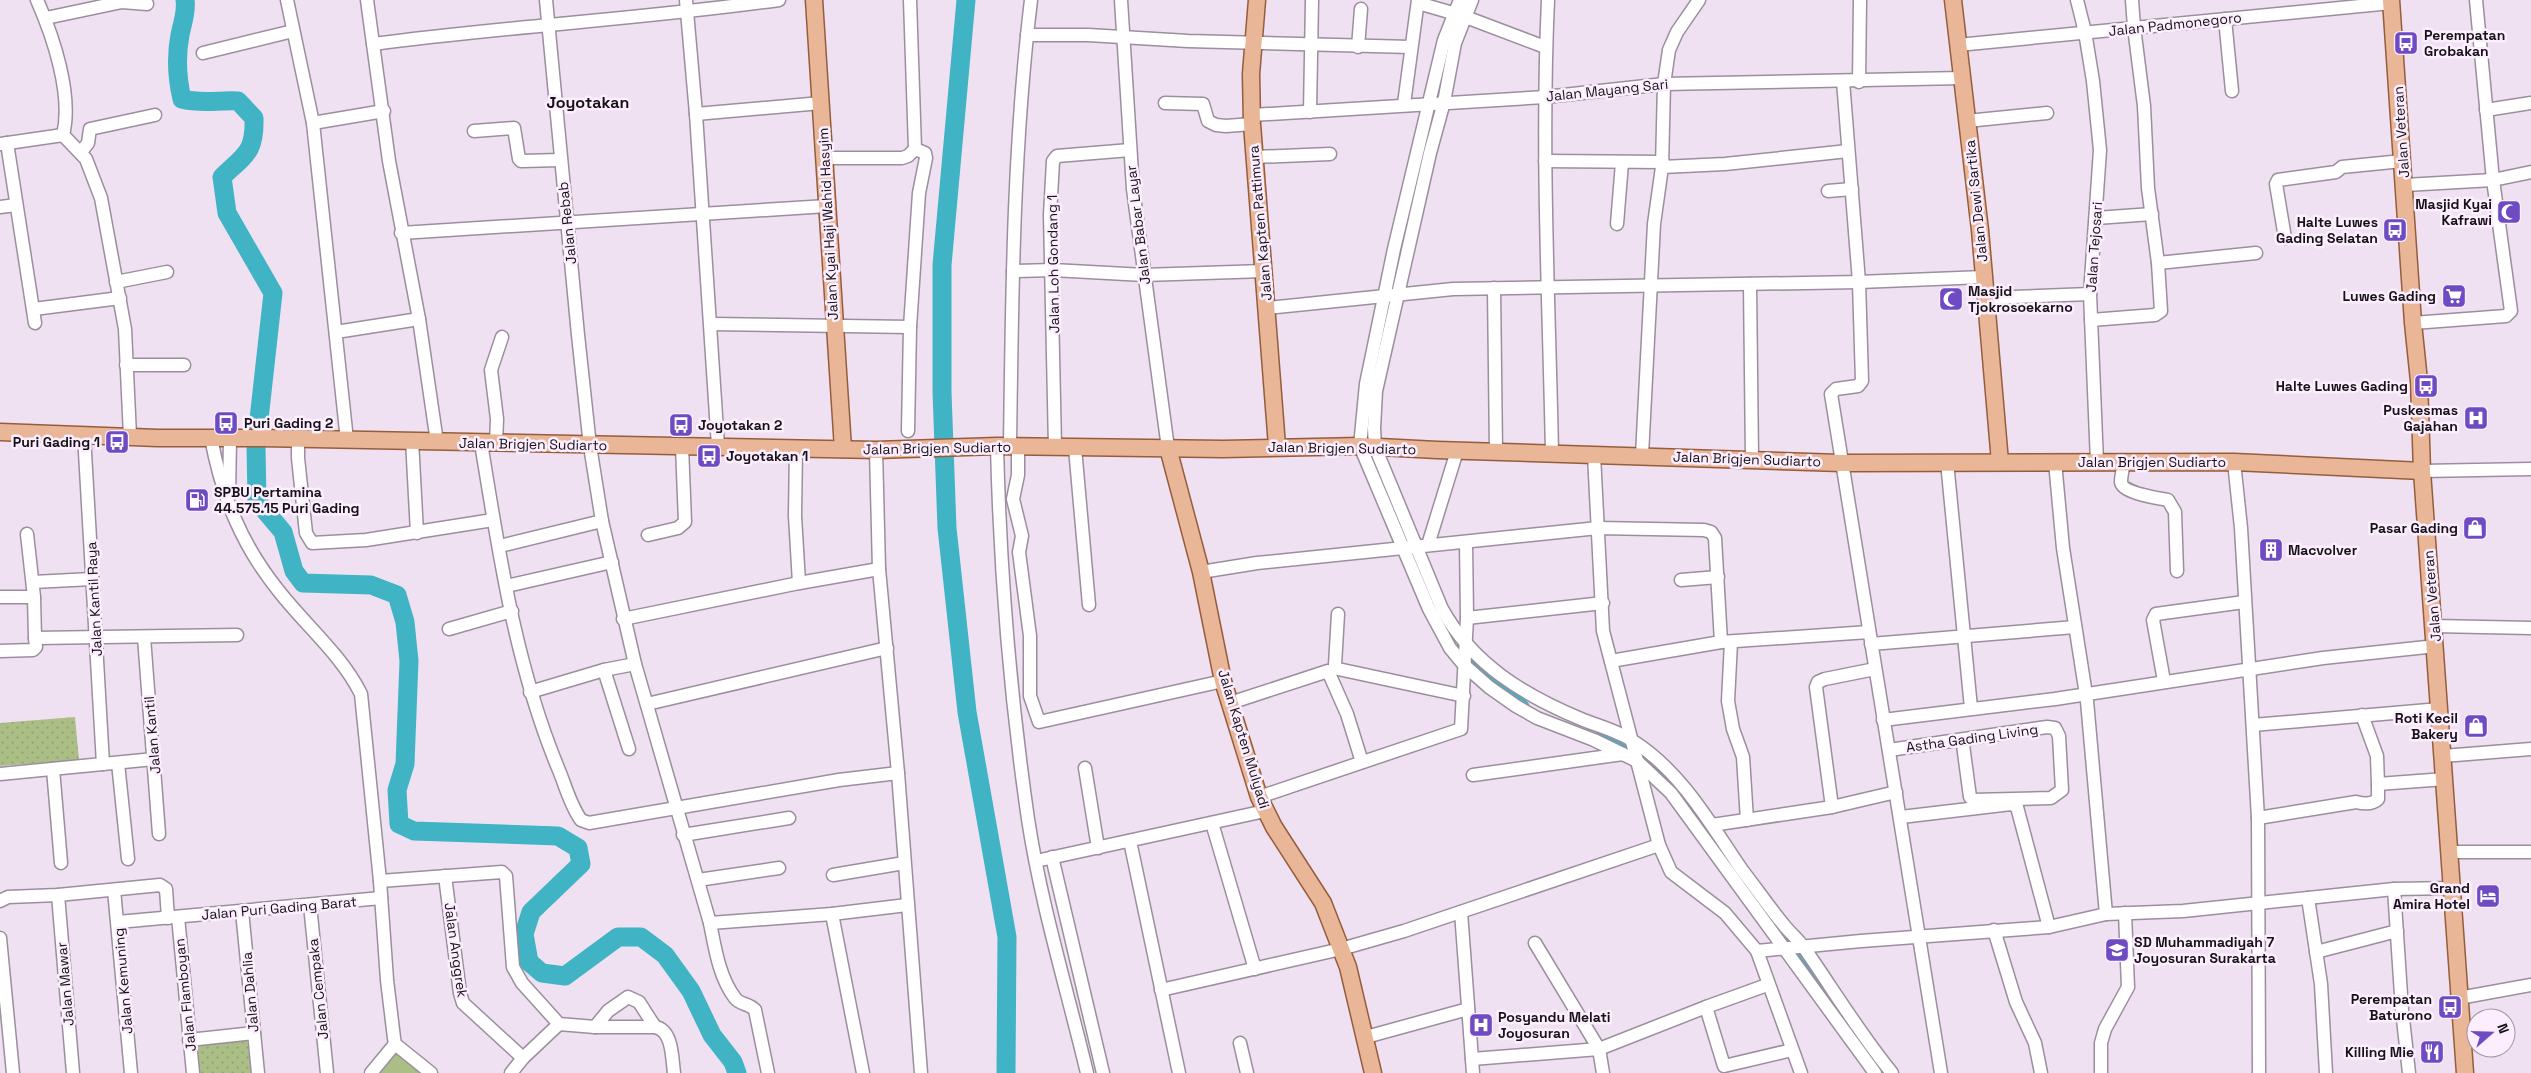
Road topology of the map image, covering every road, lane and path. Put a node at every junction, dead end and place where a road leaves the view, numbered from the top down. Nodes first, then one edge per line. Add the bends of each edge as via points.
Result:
1 (37, 0) edge
2 (287, 0) edge
3 (367, 0) edge
4 (546, 0) edge
5 (779, 0) edge
6 (814, 0) edge
7 (910, 0) edge
8 (1031, 0) edge
9 (1121, 0) edge
10 (1257, 0) edge
11 (1312, 0) edge
12 (1460, 0) edge
13 (1472, 0) edge
14 (1548, 0) edge
15 (1699, 0) edge
16 (1860, 0) edge
17 (1953, 0) edge
18 (2077, 0) edge
19 (2132, 0) edge
20 (2476, 0) edge
21 (2394, 1) edge
22 (1418, 2) edge
23 (147, 4) dead end
24 (686, 6) edge
25 (2297, 6) edge
26 (1361, 9) dead end
27 (1460, 15) junction
28 (46, 18) junction
29 (2225, 19) junction
30 (548, 24) junction
31 (2134, 27) junction
32 (293, 31) junction
33 (2085, 32) junction
34 (1027, 35) junction
35 (1122, 36) junction
36 (1253, 43) junction
37 (373, 44) junction
38 (1310, 44) junction
39 (1958, 45) junction
40 (1358, 47) junction
41 (1412, 47) junction
42 (1545, 47) junction
43 (203, 52) dead end
44 (1962, 78) junction
45 (1843, 81) junction
46 (1859, 82) junction
47 (1664, 84) junction
48 (2232, 91) dead end
49 (1544, 97) junction
50 (821, 102) junction
51 (1165, 103) dead end
52 (1435, 103) junction
53 (2531, 103) edge
54 (1404, 104) junction
55 (2486, 110) junction
56 (384, 111) junction
57 (1310, 112) junction
58 (2047, 113) dead end
59 (696, 114) junction
60 (155, 115) dead end
61 (1252, 120) junction
62 (1967, 121) junction
63 (313, 123) junction
64 (474, 131) dead end
65 (63, 134) junction
66 (4, 143) edge
67 (914, 149) junction
68 (1130, 150) junction
69 (1848, 151) junction
70 (81, 152) junction
71 (1330, 154) dead end
72 (1255, 157) junction
73 (824, 158) junction
74 (560, 160) junction
75 (1545, 161) junction
76 (2402, 161) junction
77 (1622, 163) junction
78 (1662, 165) junction
79 (2531, 172) edge
80 (2493, 180) junction
81 (2404, 185) junction
82 (1852, 189) junction
83 (1828, 191) dead end
84 (16, 205) junction
85 (827, 206) junction
86 (0, 207) edge
87 (2152, 214) junction
88 (703, 215) junction
89 (2096, 218) junction
90 (567, 221) junction
91 (1617, 224) dead end
92 (401, 233) junction
93 (2285, 238) dead end
94 (2256, 253) dead end
95 (2158, 263) junction
96 (1053, 270) junction
97 (1013, 271) junction
98 (1264, 271) junction
99 (167, 272) dead end
100 (1144, 275) junction
101 (1984, 277) junction
102 (116, 282) junction
103 (1859, 282) junction
104 (1750, 284) junction
105 (1651, 286) junction
106 (1494, 288) junction
107 (1549, 288) junction
108 (2090, 294) junction
109 (1392, 295) junction
110 (120, 298) junction
111 (1986, 298) junction
112 (1267, 308) junction
113 (34, 309) junction
114 (419, 319) junction
115 (2091, 320) junction
116 (35, 323) dead end
117 (2413, 323) junction
118 (711, 324) junction
119 (834, 324) junction
120 (910, 326) junction
121 (336, 332) junction
122 (502, 337) dead end
123 (126, 365) junction
124 (184, 365) dead end
125 (908, 431) dead end
126 (0, 432) edge
127 (84, 435) junction
128 (130, 436) junction
129 (211, 438) junction
130 (237, 438) junction
131 (298, 438) junction
132 (347, 440) junction
133 (412, 440) junction
134 (437, 442) junction
135 (489, 443) junction
136 (590, 446) junction
137 (682, 446) junction
138 (718, 446) junction
139 (1008, 446) junction
140 (1277, 446) junction
141 (1367, 446) junction
142 (796, 447) junction
143 (1055, 447) junction
144 (1075, 448) junction
145 (1168, 448) junction
146 (842, 449) junction
147 (876, 450) junction
148 (1457, 451) junction
149 (1496, 452) junction
150 (1552, 453) junction
151 (1594, 455) junction
152 (1642, 456) junction
153 (1752, 459) junction
154 (1947, 462) junction
155 (2000, 462) junction
156 (2055, 462) junction
157 (2097, 462) junction
158 (2124, 462) junction
159 (2234, 462) junction
160 (1840, 463) junction
161 (2531, 469) edge
162 (2422, 471) junction
163 (228, 507) junction
164 (494, 520) junction
165 (602, 521) junction
166 (1598, 528) junction
167 (417, 533) junction
168 (27, 534) dead end
169 (648, 535) dead end
170 (1466, 542) junction
171 (500, 546) junction
172 (1413, 547) junction
173 (612, 562) junction
174 (879, 569) junction
175 (2177, 571) dead end
176 (1201, 572) junction
177 (1718, 577) junction
178 (92, 578) junction
179 (1681, 580) dead end
180 (33, 582) junction
181 (799, 582) junction
182 (507, 586) junction
183 (0, 597) edge
184 (34, 597) junction
185 (2244, 602) junction
186 (1603, 603) junction
187 (1089, 605) dead end
188 (512, 610) junction
189 (1338, 614) dead end
190 (1467, 618) junction
191 (624, 619) junction
192 (2434, 626) junction
193 (2075, 627) junction
194 (2531, 628) edge
195 (449, 629) dead end
196 (237, 635) dead end
197 (1964, 635) junction
198 (144, 637) junction
199 (36, 638) junction
200 (96, 638) junction
201 (1870, 638) junction
202 (1726, 642) junction
203 (1464, 643) junction
204 (2436, 646) junction
205 (887, 648) junction
206 (0, 651) edge
207 (1464, 661) junction
208 (1610, 661) junction
209 (635, 664) junction
210 (1875, 669) junction
211 (2248, 669) junction
212 (604, 670) junction
213 (1223, 680) junction
214 (2164, 680) junction
215 (530, 692) junction
216 (2085, 693) junction
217 (1464, 696) junction
218 (1230, 703) junction
219 (647, 704) junction
220 (1971, 708) junction
221 (2440, 709) junction
222 (2362, 715) junction
223 (1883, 720) junction
224 (2253, 725) junction
225 (1633, 743) junction
226 (1963, 745) dead end
227 (629, 749) dead end
228 (2531, 749) edge
229 (1889, 750) junction
230 (1623, 754) junction
231 (2443, 756) junction
232 (154, 759) junction
233 (1637, 760) junction
234 (118, 762) junction
235 (1362, 762) junction
236 (103, 764) junction
237 (1085, 768) dead end
238 (53, 769) junction
239 (898, 773) junction
240 (0, 774) edge
241 (1473, 775) dead end
242 (2446, 779) junction
243 (2378, 784) junction
244 (1896, 792) junction
245 (1262, 804) junction
246 (1832, 807) junction
247 (676, 808) junction
248 (1901, 817) junction
249 (789, 818) dead end
250 (2258, 818) junction
251 (1747, 820) junction
252 (1212, 823) junction
253 (1712, 825) junction
254 (159, 834) dead end
255 (683, 835) junction
256 (1130, 841) junction
257 (1659, 845) junction
258 (1098, 848) junction
259 (2450, 852) junction
260 (2531, 852) edge
261 (1052, 857) junction
262 (128, 859) dead end
263 (1036, 862) junction
264 (62, 863) dead end
265 (904, 863) junction
266 (779, 868) dead end
267 (833, 875) dead end
268 (445, 876) junction
269 (698, 880) junction
270 (380, 881) junction
271 (2453, 888) junction
272 (114, 890) junction
273 (2394, 890) junction
274 (58, 895) junction
275 (381, 898) junction
276 (2308, 898) junction
277 (0, 901) edge
278 (2259, 903) junction
279 (310, 905) junction
280 (907, 905) junction
281 (242, 911) junction
282 (1461, 912) junction
283 (832, 914) junction
284 (2106, 914) junction
285 (2125, 914) junction
286 (173, 917) junction
287 (118, 922) junction
288 (710, 923) junction
289 (2048, 927) junction
290 (1994, 930) junction
291 (2397, 931) junction
292 (1918, 937) junction
293 (0, 938) edge
294 (1535, 943) dead end
295 (1794, 947) junction
296 (1341, 949) junction
297 (1757, 951) junction
298 (2316, 952) junction
299 (1255, 968) junction
300 (1768, 985) junction
301 (2531, 985) edge
302 (1161, 990) junction
303 (2459, 998) junction
304 (1706, 1007) junction
305 (1468, 1009) junction
306 (559, 1024) junction
307 (595, 1027) junction
308 (655, 1027) junction
309 (254, 1032) junction
310 (1366, 1036) junction
311 (189, 1040) junction
312 (1240, 1043) dead end
313 (395, 1044) junction
314 (1599, 1049) junction
315 (1792, 1050) junction
316 (523, 1058) junction
317 (1472, 1059) junction
318 (13, 1073) edge
319 (73, 1073) edge
320 (131, 1073) edge
321 (193, 1073) edge
322 (258, 1073) edge
323 (327, 1073) edge
324 (371, 1073) edge
325 (431, 1073) edge
326 (511, 1073) edge
327 (674, 1073) edge
328 (768, 1073) edge
329 (863, 1073) edge
330 (921, 1073) edge
331 (1087, 1073) edge
332 (1102, 1073) edge
333 (1179, 1073) edge
334 (1247, 1073) edge
335 (1373, 1073) edge
336 (1473, 1073) edge
337 (1603, 1073) edge
338 (1801, 1073) edge
339 (1875, 1073) edge
340 (1892, 1073) edge
341 (1941, 1073) edge
342 (2041, 1073) edge
343 (2101, 1073) edge
344 (2259, 1073) edge
345 (2326, 1073) edge
346 (2409, 1073) edge
347 (2465, 1073) edge

1 - 28 street
2 - 32 street
3 - 37 street
4 - 30 street, Jalan Rebab
5 - 24 street
6 - 50 main road, Jalan Kyai Haji Wahid Hasyim
7 - 67 street
8 - 34 street
9 - 35 street, Jalan Babar Layar
10 - 36 main road, Jalan Kapten Pattimura
11 - 38 street
12 - 27 street
13 - 27 street
14 - 42 street
15 - 47 street via 1669,50
16 - 46 street
17 - 39 main road, Jalan Dewi Sartika
18 - 33 street, Jalan Tejosari
19 - 31 street
20 - 55 street
21 - 25 street, Jalan Padmonegoro
21 - 76 main road, Jalan Veteran
22 - 27 street
22 - 41 street
23 - 28 street via 132,1 116,3
24 - 30 street
24 - 59 street
25 - 29 street, Jalan Padmonegoro
26 - 40 street
27 - 42 street
27 - 52 street
28 - 65 street via 62,81
29 - 31 street, Jalan Padmonegoro
29 - 48 street
30 - 37 street
30 - 74 street, Jalan Rebab
31 - 33 street, Jalan Padmonegoro
31 - 87 street
32 - 43 street
32 - 63 street
33 - 39 street, Jalan Padmonegoro
33 - 89 street, Jalan Tejosari via 2099,134
34 - 35 street
34 - 97 street via 1019,107
35 - 36 street
35 - 68 street, Jalan Babar Layar
36 - 38 street
36 - 61 main road, Jalan Kapten Pattimura
37 - 56 street
38 - 40 street
38 - 57 street
39 - 44 main road, Jalan Dewi Sartika
40 - 41 street
41 - 54 street
42 - 49 street
44 - 46 street, Jalan Mayang Sari
44 - 62 main road, Jalan Dewi Sartika
45 - 46 street, Jalan Mayang Sari
45 - 47 street, Jalan Mayang Sari
45 - 69 street
47 - 49 street, Jalan Mayang Sari
47 - 78 street
49 - 52 street, Jalan Mayang Sari
49 - 75 street
50 - 59 street
50 - 73 main road, Jalan Kyai Haji Wahid Hasyim
51 - 61 street, Jalan Mayang Sari via 1203,104 1208,121 1216,125
52 - 54 street, Jalan Mayang Sari
52 - 109 street via 1430,153
53 - 55 street
54 - 57 street, Jalan Mayang Sari
55 - 80 street
56 - 63 street
56 - 92 street
57 - 61 street, Jalan Mayang Sari
58 - 62 street
59 - 88 street
60 - 70 street via 90,129 88,143
61 - 72 main road, Jalan Kapten Pattimura
62 - 101 main road, Jalan Dewi Sartika
63 - 121 street
64 - 74 street via 514,128 521,161
65 - 66 street
65 - 70 street
66 - 84 street
67 - 73 street via 902,158
67 - 120 street via 926,158 919,193
68 - 96 street, Jalan Loh Gondang 1 via 1054,158 1050,215
68 - 100 street, Jalan Babar Layar
69 - 78 street via 1734,163
69 - 82 street
70 - 102 street via 97,180
71 - 72 street
72 - 98 main road, Jalan Kapten Pattimura
73 - 85 main road, Jalan Kyai Haji Wahid Hasyim
74 - 90 street, Jalan Rebab
75 - 77 street
75 - 107 street
76 - 81 main road, Jalan Veteran
76 - 93 street via 2342,167 2336,172 2278,180
77 - 78 street
77 - 91 street
78 - 105 street via 1654,224
79 - 80 street
80 - 81 street
80 - 117 street via 2511,310 2506,316
81 - 117 main road, Jalan Veteran
82 - 83 street
82 - 103 street
84 - 86 street
84 - 113 street
85 - 88 street
85 - 119 main road, Jalan Kyai Haji Wahid Hasyim
87 - 89 street
87 - 95 street
88 - 90 street
88 - 118 street
89 - 108 street, Jalan Tejosari
90 - 92 street
90 - 136 street, Jalan Rebab
92 - 114 street
94 - 95 street
95 - 115 street via 2160,313
96 - 97 street
96 - 100 street
96 - 143 street, Jalan Loh Gondang 1
97 - 139 street
98 - 100 street
98 - 112 main road, Jalan Kapten Pattimura
99 - 102 street
100 - 145 street, Jalan Babar Layar
101 - 103 street
101 - 111 main road, Jalan Dewi Sartika
102 - 110 street
103 - 104 street
103 - 160 street via 1862,381 1858,386 1836,389 1831,394
104 - 105 street
104 - 153 street
105 - 107 street
105 - 152 street
106 - 107 street
106 - 109 street
106 - 149 street
107 - 150 street
108 - 111 street
108 - 115 street, Jalan Tejosari
109 - 112 street
109 - 141 street via 1376,391 1374,428
110 - 113 street
110 - 123 street
111 - 155 main road, Jalan Dewi Sartika
112 - 140 main road, Jalan Kapten Pattimura
113 - 116 street
114 - 121 street
114 - 134 street
115 - 157 street, Jalan Tejosari
117 - 162 main road, Jalan Veteran
118 - 119 street
118 - 138 street
119 - 120 street
119 - 146 main road, Jalan Kyai Haji Wahid Hasyim
120 - 125 street
121 - 132 street
122 - 135 street via 491,370 496,420
123 - 124 street
123 - 128 street
126 - 127 main road, Jalan Brigjen Sudiarto
127 - 128 main road, Jalan Brigjen Sudiarto
127 - 178 street, Jalan Kantil Raya
128 - 129 main road, Jalan Brigjen Sudiarto
129 - 130 main road, Jalan Brigjen Sudiarto
129 - 163 street
130 - 131 main road, Jalan Brigjen Sudiarto
130 - 163 street
131 - 132 main road, Jalan Brigjen Sudiarto
131 - 167 street via 306,533 312,543
132 - 133 main road, Jalan Brigjen Sudiarto
133 - 134 main road, Jalan Brigjen Sudiarto
133 - 167 street
134 - 135 main road, Jalan Brigjen Sudiarto
135 - 136 main road, Jalan Brigjen Sudiarto
135 - 164 street
136 - 137 main road, Jalan Brigjen Sudiarto
136 - 165 street, Jalan Rebab
137 - 138 main road, Jalan Brigjen Sudiarto
137 - 169 street via 685,522 678,528
138 - 142 main road, Jalan Brigjen Sudiarto
139 - 143 main road, Jalan Brigjen Sudiarto
139 - 147 main road, Jalan Brigjen Sudiarto
139 - 213 street via 1018,474 1013,499 1022,536 1019,552 1030,636 1030,696 1040,723
139 - 263 street via 999,541 1009,672
140 - 141 main road, Jalan Brigjen Sudiarto
140 - 145 main road, Jalan Brigjen Sudiarto
141 - 148 main road, Jalan Brigjen Sudiarto
141 - 172 street
142 - 146 main road, Jalan Brigjen Sudiarto
142 - 181 street via 795,516
143 - 144 main road, Jalan Brigjen Sudiarto
144 - 145 main road, Jalan Brigjen Sudiarto
144 - 187 street
145 - 176 main road, Jalan Kapten Mulyadi
146 - 147 main road, Jalan Brigjen Sudiarto
147 - 174 street
148 - 149 main road, Jalan Brigjen Sudiarto
148 - 172 street
149 - 150 main road, Jalan Brigjen Sudiarto
150 - 151 main road, Jalan Brigjen Sudiarto
151 - 152 main road, Jalan Brigjen Sudiarto
151 - 166 street
152 - 153 main road, Jalan Brigjen Sudiarto
153 - 160 main road, Jalan Brigjen Sudiarto
154 - 155 main road, Jalan Brigjen Sudiarto
154 - 160 main road, Jalan Brigjen Sudiarto
154 - 197 street
155 - 156 main road, Jalan Brigjen Sudiarto
156 - 157 main road, Jalan Brigjen Sudiarto
156 - 193 street
157 - 158 main road, Jalan Brigjen Sudiarto
158 - 159 main road, Jalan Brigjen Sudiarto
158 - 175 street via 2121,483 2124,487 2134,493 2168,500 2175,512
159 - 162 main road, Jalan Brigjen Sudiarto
159 - 185 street
160 - 201 street
161 - 162 street
162 - 192 main road, Jalan Veteran
163 - 270 street via 254,556 278,590 351,675 361,694
164 - 167 street
164 - 171 street
165 - 171 street
165 - 173 street, Jalan Rebab
166 - 170 street
166 - 177 street via 1711,532 1715,538
166 - 186 street
168 - 180 street
170 - 172 street
170 - 190 street
171 - 182 street
172 - 176 street
172 - 203 street via 1442,609
172 - 207 street via 1439,629
173 - 182 street
173 - 191 street, Jalan Rebab
174 - 181 street
174 - 205 street
176 - 213 main road, Jalan Kapten Mulyadi
177 - 179 street
177 - 202 street
178 - 180 street
178 - 200 street, Jalan Kantil Raya
180 - 184 street
181 - 191 street
182 - 188 street
183 - 184 street
184 - 199 street
185 - 211 street
185 - 214 street via 2156,614 2154,623
186 - 190 street
186 - 208 street via 1603,631
188 - 195 street
188 - 215 street
189 - 217 street via 1335,665 1338,669
190 - 203 street
191 - 209 street, Jalan Rebab
192 - 194 street
192 - 204 main road, Jalan Veteran
193 - 197 street
193 - 216 street
196 - 198 street
197 - 201 street
197 - 220 street
198 - 200 street
198 - 232 street, Jalan Kantil
199 - 200 street
199 - 206 street via 33,650
200 - 236 street, Jalan Kantil Raya
201 - 202 street
201 - 210 street
202 - 208 street
202 - 251 street via 1728,701 1742,757
203 - 207 street
203 - 225 street via 1523,691
204 - 211 street
204 - 221 main road, Jalan Veteran
205 - 219 street
205 - 239 street
207 - 217 street
207 - 230 street via 1489,687 1516,706
208 - 225 street
209 - 212 street
209 - 219 street, Jalan Rebab
210 - 223 street
210 - 246 street via 1825,679 1816,686
211 - 214 street
211 - 224 street
212 - 215 street
212 - 227 street
213 - 218 main road, Jalan Kapten Mulyadi
214 - 216 street
215 - 247 street via 581,820 589,822
216 - 220 street
216 - 284 street
217 - 235 street via 1462,727 1459,730
218 - 235 street via 1328,671 1347,714
218 - 245 main road, Jalan Kapten Mulyadi
219 - 247 street, Jalan Rebab
220 - 223 street
221 - 222 street
221 - 231 main road, Jalan Veteran
222 - 224 street
222 - 243 street via 2377,756
223 - 229 street
224 - 250 street
225 - 233 street
225 - 253 street via 1672,775
226 - 229 street, Astha Gading Living via 1973,800 2050,798 2062,790 2059,736 2055,728
228 - 231 street
229 - 244 street
230 - 233 street
230 - 241 street
231 - 242 main road, Jalan Veteran
232 - 234 street
232 - 254 street, Jalan Kantil
233 - 257 street
233 - 295 street via 1671,793
234 - 236 street
234 - 262 street
235 - 245 street
236 - 238 street
237 - 258 street
238 - 240 street
238 - 264 street
239 - 247 street
239 - 265 street
242 - 243 street
242 - 259 main road, Jalan Veteran
243 - 250 street via 2375,802 2356,802
244 - 246 street
244 - 248 street
245 - 252 street
245 - 296 main road, Jalan Kapten Mulyadi via 1323,903
246 - 251 street
247 - 255 street, Jalan Rebab
248 - 289 street via 2011,804 2017,807
248 - 292 street
249 - 255 street
250 - 278 street
251 - 253 street
252 - 256 street
252 - 299 street
253 - 295 street via 1783,925
255 - 269 street, Jalan Rebab
256 - 258 street
256 - 302 street
257 - 282 street
257 - 297 street via 1671,872 1725,913
258 - 261 street
259 - 260 street
259 - 271 main road, Jalan Veteran
261 - 263 street
261 - 332 street
263 - 331 street
265 - 267 street
265 - 280 street
266 - 269 street
268 - 270 street
268 - 306 street via 499,870 504,873 513,967 522,983
268 - 316 street, Jalan Anggrek via 463,1003
269 - 288 street, Jalan Rebab
270 - 275 street
271 - 273 street
271 - 303 main road, Jalan Veteran
272 - 274 street
272 - 286 street, Jalan Flamboyan via 164,886
272 - 287 street, Jalan Kemuning
273 - 276 street
273 - 291 street
274 - 277 street via 8,897
274 - 319 street, Jalan Mawar
275 - 279 street, Jalan Puri Gading Barat
275 - 313 street
276 - 278 street
276 - 298 street
278 - 285 street
278 - 344 street
279 - 281 street, Jalan Puri Gading Barat
279 - 323 street, Jalan Cempaka
280 - 283 street
280 - 330 street
281 - 286 street, Jalan Puri Gading Barat
281 - 309 street, Jalan Dahlia
282 - 296 street
282 - 305 street
283 - 288 street
283 - 329 street
284 - 285 street
284 - 289 street
285 - 343 street via 2128,988 2105,1029 2101,1042
286 - 287 street, Jalan Puri Gading Barat
286 - 311 street, Jalan Flamboyan
287 - 320 street, Jalan Kemuning
288 - 328 street, Jalan Rebab via 718,959 734,996 738,1002 750,1004 755,1010
289 - 290 street
290 - 292 street
290 - 342 street via 2016,1002 2035,1043
291 - 298 street
291 - 346 street
292 - 295 street
292 - 341 street
293 - 318 street
294 - 314 street
295 - 297 street
295 - 339 street
295 - 340 street via 1844,1007
296 - 299 street
296 - 310 main road, Jalan Kapten Mulyadi
297 - 300 street
298 - 345 street via 2325,1026
299 - 302 street
300 - 304 street
300 - 315 street
301 - 303 street
302 - 333 street
303 - 347 main road, Jalan Veteran
304 - 314 street
304 - 315 street via 1725,1067
305 - 310 street
305 - 317 street
306 - 307 street
306 - 316 street
307 - 308 street
307 - 308 street via 608,1011 628,997 639,1002
308 - 327 street via 667,1035
309 - 311 street
309 - 322 street, Jalan Dahlia
310 - 335 main road, Jalan Kapten Mulyadi
311 - 321 street, Jalan Flamboyan
312 - 334 street
313 - 324 street
313 - 325 street
314 - 317 street
314 - 337 street
315 - 338 street
316 - 326 street
317 - 336 street

